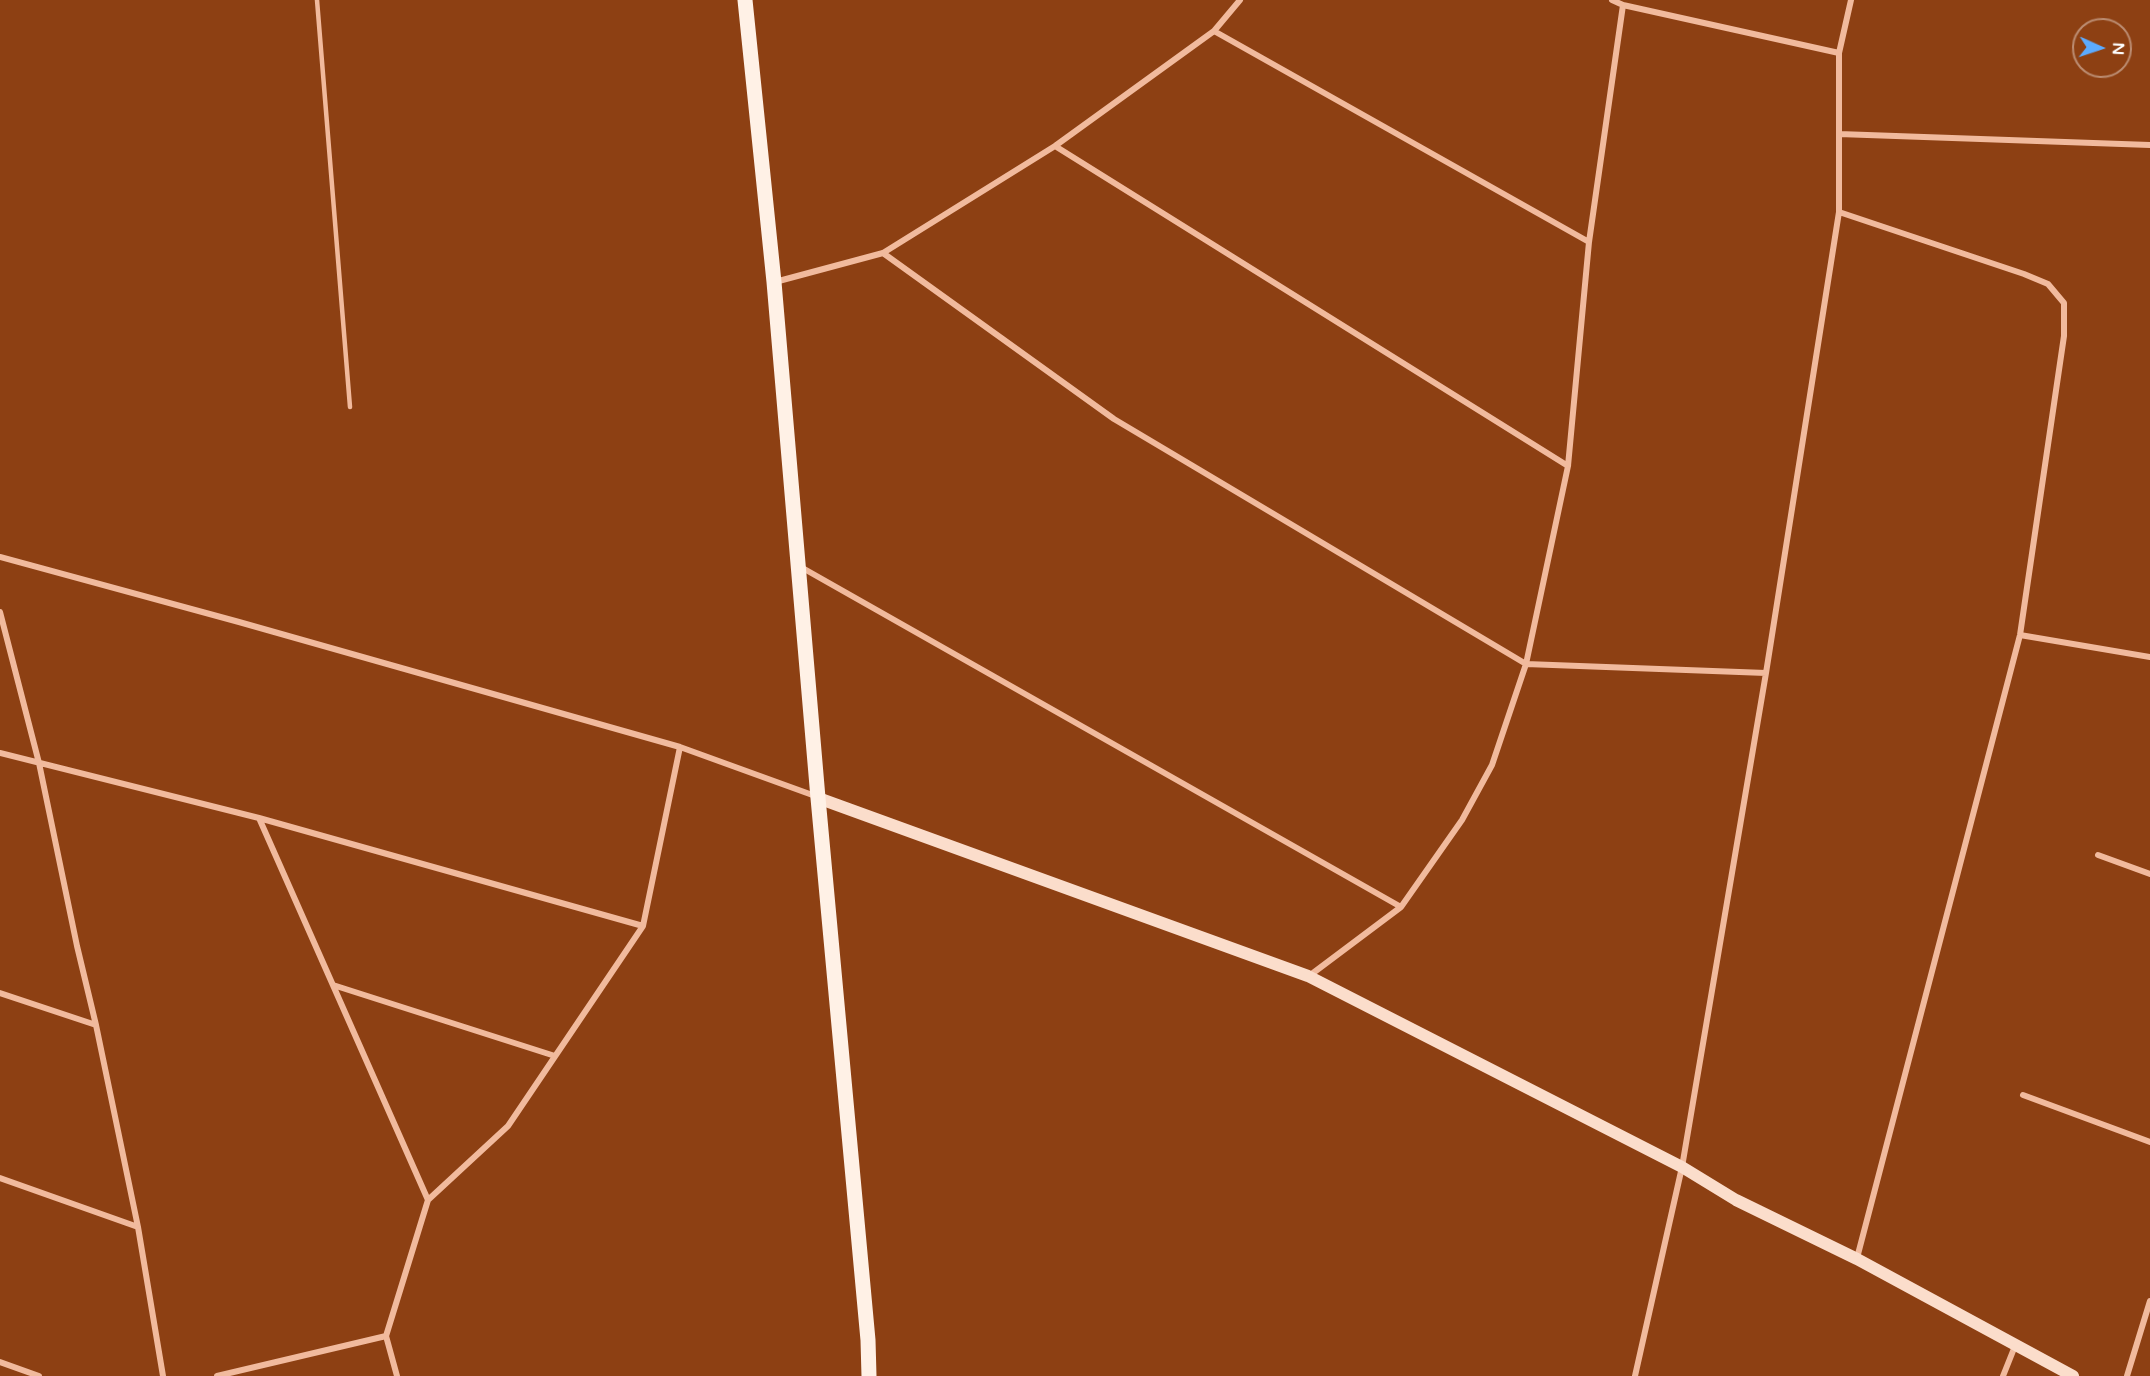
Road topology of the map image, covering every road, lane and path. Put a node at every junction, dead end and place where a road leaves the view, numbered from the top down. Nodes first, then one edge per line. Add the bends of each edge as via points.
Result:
1 (316, 0) edge
2 (745, 0) edge
3 (1240, 0) edge
4 (1612, 0) edge
5 (1851, 0) edge
6 (1623, 5) junction
7 (1214, 31) junction
8 (1839, 53) junction
9 (1839, 134) junction
10 (2150, 145) edge
11 (1055, 146) junction
12 (1839, 212) junction
13 (1588, 242) junction
14 (883, 253) junction
15 (774, 282) junction
16 (350, 407) dead end
17 (1568, 466) junction
18 (0, 557) edge
19 (799, 566) junction
20 (0, 612) edge
21 (2020, 635) junction
22 (2150, 657) edge
23 (1526, 664) junction
24 (1766, 673) junction
25 (680, 747) junction
26 (0, 753) edge
27 (39, 763) junction
28 (818, 798) junction
29 (259, 818) junction
30 (2098, 855) dead end
31 (2150, 874) edge
32 (1401, 908) junction
33 (643, 926) junction
34 (1308, 976) junction
35 (333, 985) junction
36 (0, 993) edge
37 (96, 1025) junction
38 (555, 1056) junction
39 (2023, 1095) dead end
40 (2150, 1143) edge
41 (1682, 1167) junction
42 (0, 1178) edge
43 (428, 1200) junction
44 (138, 1227) junction
45 (1857, 1259) junction
46 (2150, 1301) edge
47 (386, 1336) junction
48 (2015, 1346) junction
49 (0, 1362) edge
50 (39, 1376) edge
51 (163, 1376) edge
52 (217, 1376) edge
53 (397, 1376) edge
54 (869, 1376) edge
55 (1635, 1376) edge
56 (2003, 1376) edge
57 (2073, 1376) edge
58 (2127, 1376) edge

1 - 16 lane
2 - 15 main road
3 - 7 street
4 - 6 street
5 - 8 street
6 - 8 street
6 - 13 street
7 - 11 street
7 - 13 street
8 - 9 street
9 - 10 street
9 - 12 street
11 - 14 street
11 - 17 street
12 - 21 street via 2024,274 2048,285 2064,303 2064,336
12 - 24 street
13 - 17 street
14 - 15 street
14 - 23 street via 1114,419
15 - 19 main road
17 - 23 street
18 - 25 street
19 - 28 main road
19 - 32 street
20 - 27 street
21 - 22 street
21 - 45 street
23 - 24 street
23 - 32 street via 1492,765 1462,820
24 - 41 street
25 - 28 street
25 - 33 street
26 - 27 street
27 - 29 street
27 - 37 street
28 - 34 street
28 - 54 main road
29 - 33 street
29 - 35 street
30 - 31 street
32 - 34 street
33 - 38 street
34 - 41 street
35 - 38 street
35 - 43 street
36 - 37 street
37 - 44 street
38 - 43 street via 508,1126
39 - 40 street
41 - 45 street via 1736,1200
41 - 55 street
42 - 44 street
43 - 47 street
44 - 51 street
45 - 48 street
46 - 58 street
47 - 52 street
47 - 53 street
48 - 56 street
48 - 57 street
49 - 50 street

